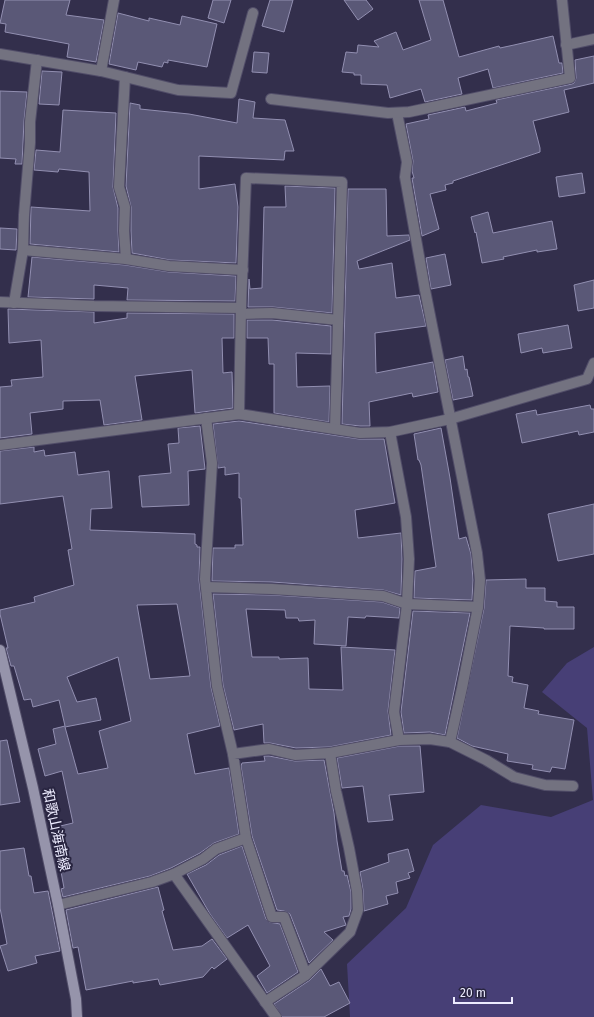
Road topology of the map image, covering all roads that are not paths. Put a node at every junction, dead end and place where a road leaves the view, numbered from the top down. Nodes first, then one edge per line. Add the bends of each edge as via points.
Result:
1 (114, 0) edge
2 (562, 0) edge
3 (253, 13) dead end
4 (594, 40) edge
5 (566, 44) junction
6 (0, 54) edge
7 (37, 60) junction
8 (101, 71) junction
9 (125, 77) junction
10 (272, 99) dead end
11 (397, 113) junction
12 (23, 250) junction
13 (126, 259) junction
14 (243, 270) junction
15 (0, 302) edge
16 (14, 303) junction
17 (241, 311) junction
18 (338, 320) junction
19 (594, 363) edge
20 (239, 414) junction
21 (206, 418) junction
22 (450, 419) junction
23 (335, 429) junction
24 (390, 432) junction
25 (0, 444) edge
26 (206, 587) junction
27 (407, 604) junction
28 (478, 608) junction
29 (0, 650) edge
30 (3, 672) edge
31 (399, 740) junction
32 (450, 742) junction
33 (330, 753) junction
34 (233, 754) junction
35 (573, 786) dead end
36 (246, 838) junction
37 (174, 874) junction
38 (58, 905) junction
39 (306, 975) junction
40 (265, 1002) junction
41 (77, 1017) edge
42 (276, 1017) edge

1 - 8 street
2 - 5 street
3 - 9 street via 230,93 178,90
4 - 5 street
5 - 11 street via 570,78
6 - 7 street
7 - 8 street
7 - 12 street via 30,122
8 - 9 street
9 - 13 street via 119,186 125,208
10 - 11 street
11 - 22 street via 407,162 405,176
12 - 13 street
12 - 16 street
13 - 14 street via 169,266
14 - 17 street
14 - 18 street via 246,178 342,182
15 - 16 street
16 - 17 street
17 - 18 street
17 - 20 street
18 - 23 street
19 - 22 street via 587,379
20 - 21 street
20 - 23 street
21 - 25 street
21 - 26 street via 212,463
22 - 24 street
22 - 28 street via 477,553 480,580
23 - 24 street via 360,433
24 - 27 street via 406,517 409,559
26 - 27 street via 383,596
26 - 34 street via 217,686
27 - 28 street
27 - 31 street via 394,712
28 - 32 street
29 - 30 main road, 和歌山海南線
30 - 38 main road, 和歌山海南線 via 33,788
31 - 32 street via 430,739
31 - 33 street
32 - 35 street via 514,777 545,785
33 - 34 street via 295,755 269,749
33 - 39 street via 358,890 358,910 350,932
34 - 36 street
36 - 37 street via 216,849
36 - 39 street via 272,917 284,917
37 - 38 street via 152,882
37 - 40 street
38 - 41 main road, 和歌山海南線 via 76,999
39 - 40 street
40 - 42 street

